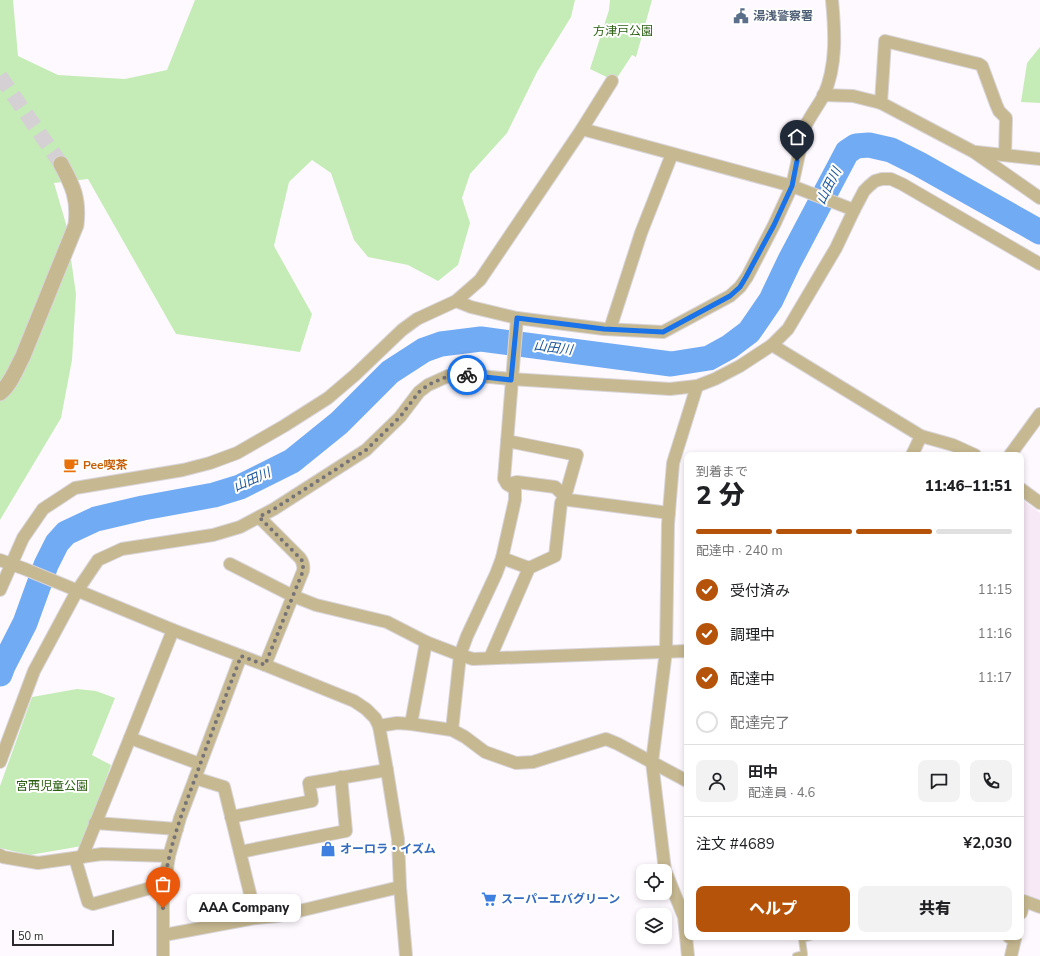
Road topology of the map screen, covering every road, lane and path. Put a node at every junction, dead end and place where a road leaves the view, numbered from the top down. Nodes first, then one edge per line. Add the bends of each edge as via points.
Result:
1 (832, 0) edge
2 (612, 82) dead end
3 (824, 95) junction
4 (881, 103) junction
5 (582, 129) junction
6 (974, 152) junction
7 (672, 154) junction
8 (1005, 155) junction
9 (1040, 160) edge
10 (61, 164) tunnel mouth
11 (796, 188) junction
12 (1040, 198) edge
13 (854, 210) junction
14 (1040, 264) edge
15 (456, 301) junction
16 (516, 321) junction
17 (610, 329) junction
18 (772, 345) junction
19 (511, 376) junction
20 (697, 386) junction
21 (0, 393) edge
22 (1040, 414) edge
23 (921, 436) junction
24 (506, 441) junction
25 (913, 452) edge
26 (968, 452) edge
27 (1012, 452) edge
28 (507, 484) junction
29 (1024, 491) edge
30 (564, 496) junction
31 (1040, 503) edge
32 (669, 513) junction
33 (259, 517) junction
34 (502, 558) junction
35 (0, 560) edge
36 (12, 564) junction
37 (230, 564) dead end
38 (529, 568) junction
39 (73, 589) junction
40 (0, 590) edge
41 (293, 596) junction
42 (173, 630) junction
43 (426, 642) junction
44 (666, 651) junction
45 (684, 651) edge
46 (241, 656) junction
47 (460, 656) junction
48 (490, 658) junction
49 (265, 665) junction
50 (411, 724) junction
51 (379, 726) junction
52 (452, 730) junction
53 (130, 738) junction
54 (0, 762) edge
55 (652, 762) junction
56 (200, 764) junction
57 (388, 770) junction
58 (341, 777) junction
59 (195, 778) junction
60 (684, 779) edge
61 (231, 817) junction
62 (95, 823) junction
63 (177, 829) junction
64 (240, 852) junction
65 (0, 855) edge
66 (169, 856) junction
67 (79, 858) junction
68 (165, 884) junction
69 (400, 887) junction
70 (1024, 901) edge
71 (1040, 907) edge
72 (684, 917) edge
73 (256, 918) junction
74 (164, 934) junction
75 (686, 940) edge
76 (802, 940) edge
77 (1013, 940) edge
78 (163, 956) edge
79 (406, 956) edge
80 (688, 956) edge
81 (796, 956) edge
82 (1011, 956) edge

1 - 3 street via 833,58
2 - 5 street
3 - 4 street via 853,96
3 - 11 street via 806,127
4 - 6 street
4 - 8 street via 885,41 979,64 999,111 1006,118
5 - 7 street
5 - 15 street via 480,280
6 - 8 street
6 - 12 street
7 - 11 street
7 - 17 street
8 - 9 street
10 - 21 street via 76,195 76,225 14,374
11 - 13 street
11 - 17 street via 740,287 730,296 663,332
13 - 14 street via 864,191 875,181 891,180
13 - 18 street via 836,248 788,330
15 - 16 street
15 - 36 street via 417,318 328,398 237,453 183,470 75,488 43,509 23,538
16 - 17 street
16 - 19 street
18 - 20 street via 740,366
18 - 23 street
19 - 20 street via 670,389
19 - 24 street
19 - 33 street via 458,374 428,385 366,450
20 - 32 street via 673,463
22 - 27 street
23 - 25 street
23 - 26 street
24 - 28 street via 504,479
24 - 30 street via 576,455
28 - 30 street via 517,482 555,487
28 - 34 street via 514,489 516,495
29 - 31 street
30 - 32 street via 568,500
30 - 38 street via 555,556
32 - 44 street
33 - 39 street via 213,535 122,549 98,560
33 - 41 street via 303,562 303,571
34 - 38 street
34 - 47 street via 466,636
35 - 36 street
36 - 39 street
36 - 40 street
37 - 41 street
38 - 48 street
39 - 42 street
39 - 54 street via 34,671
41 - 43 street via 316,605 387,622
41 - 49 street
42 - 46 street
42 - 53 street
43 - 47 street
43 - 50 street
44 - 45 street
44 - 48 street
44 - 55 street
46 - 49 street
46 - 56 street
47 - 48 street via 473,659
47 - 52 street
49 - 51 street via 354,701 375,718
50 - 51 street
50 - 52 street
51 - 57 street
52 - 55 street via 465,736 485,752 516,763 533,762 606,739
53 - 56 street
53 - 62 street
55 - 60 street
55 - 72 street via 665,870
56 - 59 street
57 - 58 street
57 - 69 street via 398,839
58 - 61 street via 309,782 312,801
58 - 64 street via 346,831
59 - 61 street via 224,787
59 - 63 street
61 - 64 street
62 - 63 street
62 - 67 street
63 - 66 street
64 - 73 street
65 - 67 street via 38,863
66 - 67 street via 102,854
66 - 68 street
67 - 68 street via 88,902 93,904
68 - 74 street
69 - 73 street via 312,909
69 - 79 street
70 - 71 street
73 - 74 street
74 - 78 street
75 - 80 street
76 - 81 lane via 804,954
77 - 82 street

